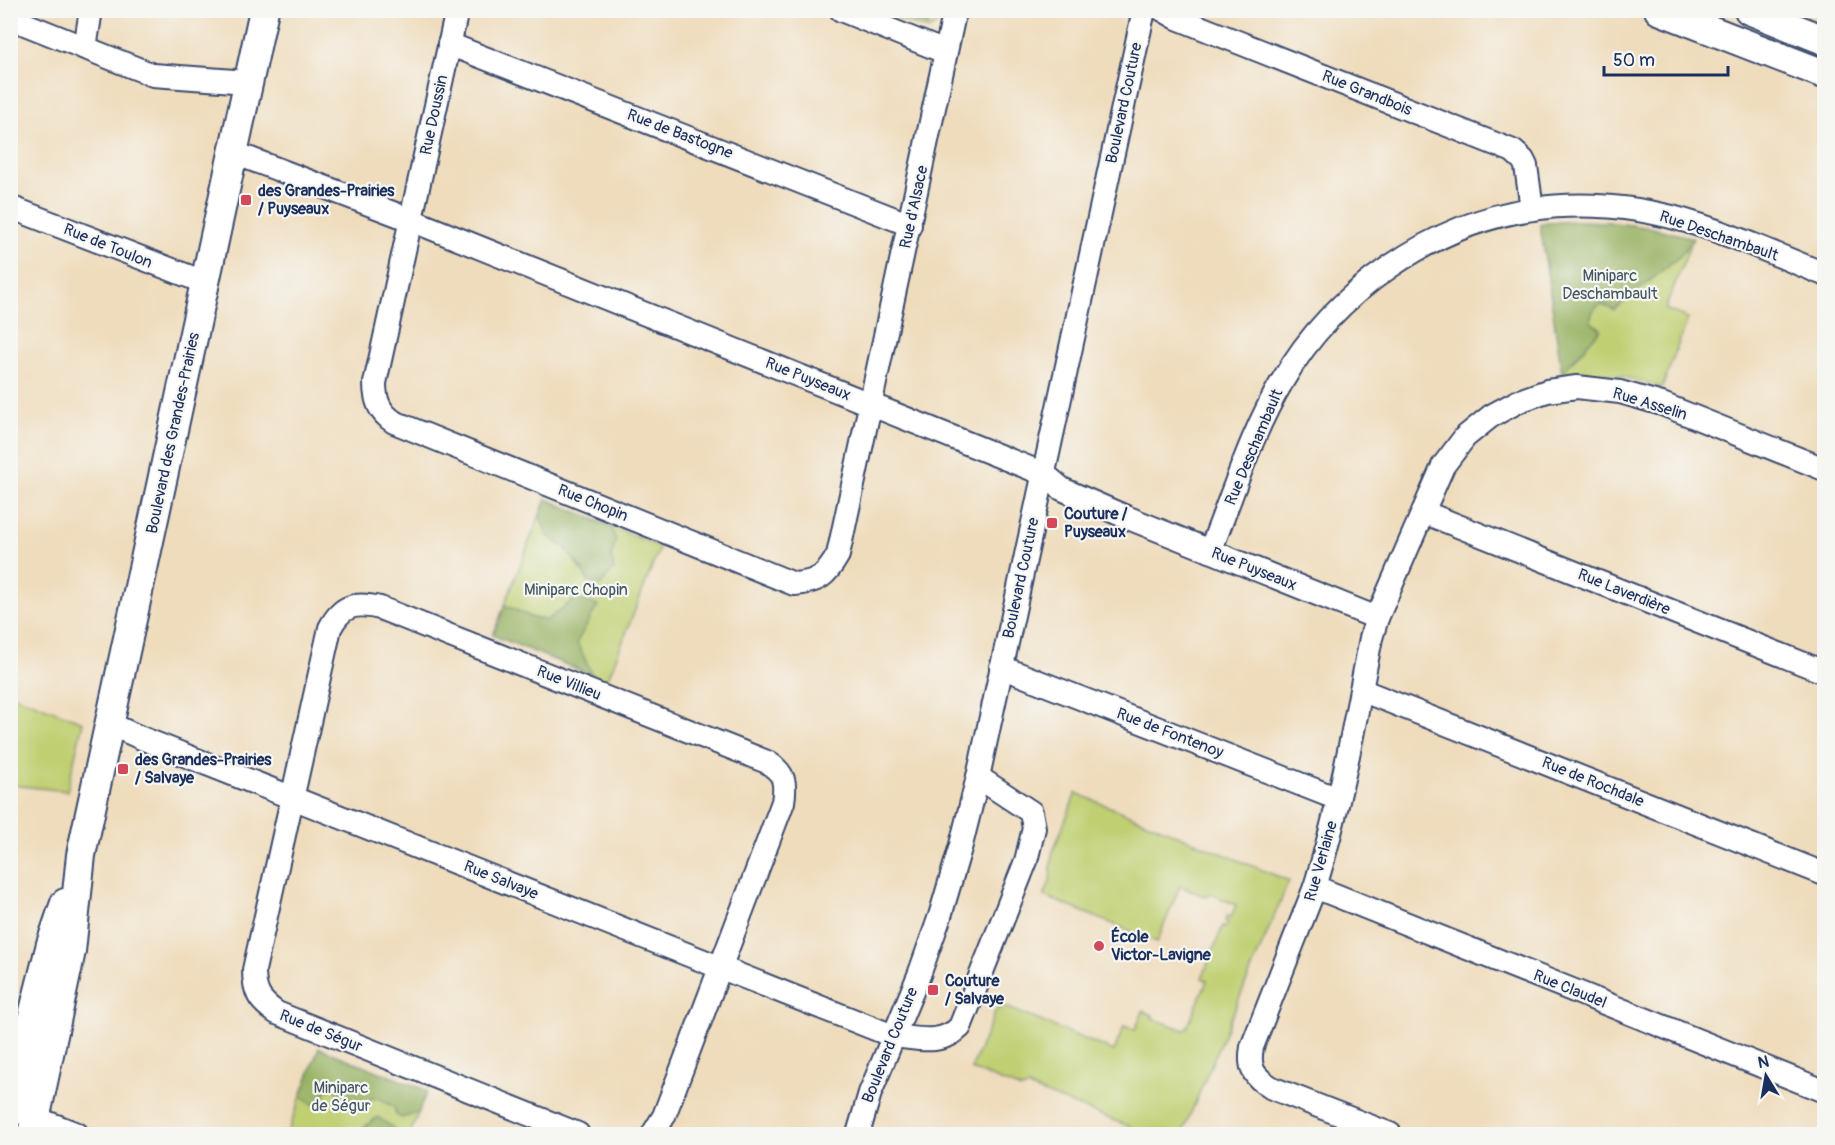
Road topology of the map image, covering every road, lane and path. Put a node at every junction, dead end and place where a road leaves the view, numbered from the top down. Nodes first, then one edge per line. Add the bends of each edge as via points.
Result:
1 (91, 10) edge
2 (264, 10) edge
3 (457, 10) edge
4 (841, 10) edge
5 (955, 10) edge
6 (1144, 10) edge
7 (1163, 10) edge
8 (1659, 10) edge
9 (1749, 10) edge
10 (10, 18) edge
11 (1824, 40) edge
12 (450, 44) junction
13 (85, 48) junction
14 (945, 52) junction
15 (1824, 74) edge
16 (248, 82) junction
17 (232, 152) junction
18 (10, 207) edge
19 (1532, 208) junction
20 (411, 220) junction
21 (910, 225) junction
22 (1824, 274) edge
23 (206, 284) junction
24 (871, 404) junction
25 (1824, 469) edge
26 (1044, 474) junction
27 (1423, 512) junction
28 (1210, 551) junction
29 (1377, 618) junction
30 (1001, 667) junction
31 (1824, 672) edge
32 (1361, 690) junction
33 (110, 724) junction
34 (978, 777) junction
35 (292, 797) junction
36 (1338, 799) junction
37 (81, 855) junction
38 (1824, 874) edge
39 (1315, 887) junction
40 (722, 968) junction
41 (893, 1036) junction
42 (1824, 1091) edge
43 (10, 1107) edge
44 (35, 1126) edge
45 (77, 1134) edge
46 (578, 1134) edge
47 (653, 1134) edge
48 (858, 1134) edge
49 (1390, 1134) edge

1 - 13 street
2 - 16 main road, Boulevard des Grandes-Prairies
3 - 12 street, Rue Doussin
4 - 14 street
5 - 14 street, Rue d'Alsace
6 - 26 street, Boulevard Couture
7 - 19 street, Rue Grandbois via 1513,150 1526,166
8 - 15 main road
9 - 11 main road
10 - 13 street
12 - 20 street, Rue Doussin
12 - 21 street, Rue de Bastogne
13 - 16 street via 153,75
14 - 21 street, Rue d'Alsace
16 - 17 main road, Boulevard des Grandes-Prairies
17 - 20 street, Rue Puyseaux
17 - 23 main road, Boulevard des Grandes-Prairies
18 - 23 street, Rue de Toulon
19 - 22 street, Rue Deschambault via 1605,207 1654,213 1703,226
19 - 28 street, Rue Deschambault via 1440,237 1360,288 1328,320 1298,357 1271,401
20 - 24 street, Rue Puyseaux
20 - 24 street, Rue Chopin via 375,383 378,407 385,416 777,578 794,584 812,582 829,572 838,555
21 - 24 street, Rue d'Alsace
23 - 33 main road, Boulevard des Grandes-Prairies
24 - 26 street, Rue Puyseaux
25 - 27 street, Rue Asselin via 1662,404 1620,392 1571,388 1519,401 1491,416 1465,437 1443,466
26 - 28 street, Rue Puyseaux via 1062,489
26 - 30 street, Boulevard Couture
27 - 29 street, Rue Asselin
27 - 31 street, Rue Laverdière
28 - 29 street, Rue Puyseaux
29 - 32 street, Rue Verlaine
30 - 34 street, Boulevard Couture
30 - 36 street, Rue de Fontenoy
32 - 36 street, Rue Verlaine
32 - 38 street, Rue de Rochdale
33 - 35 street, Rue Salvaye
33 - 37 main road, Boulevard des Grandes-Prairies
34 - 41 street, Boulevard Couture via 940,916
34 - 41 street, Rue Salvaye via 1031,812 1034,828 1026,861 960,1027 937,1040
35 - 40 street, Rue Salvaye
35 - 40 street, Rue Villieu via 330,628 337,615 365,604 768,762 778,768 784,779 783,802
35 - 46 street, Rue de Ségur via 254,970 254,983 265,1005
36 - 39 street, Rue Verlaine
37 - 43 main road, Boulevard des Grandes-Prairies via 51,944
37 - 44 main road, Boulevard des Grandes-Prairies via 71,951
39 - 42 street, Rue Claudel
39 - 49 street, Rue Verlaine via 1252,1047 1252,1071 1272,1088
40 - 41 street, Rue Salvaye
40 - 47 street via 664,1116
41 - 48 street, Boulevard Couture
43 - 44 street
44 - 45 street

